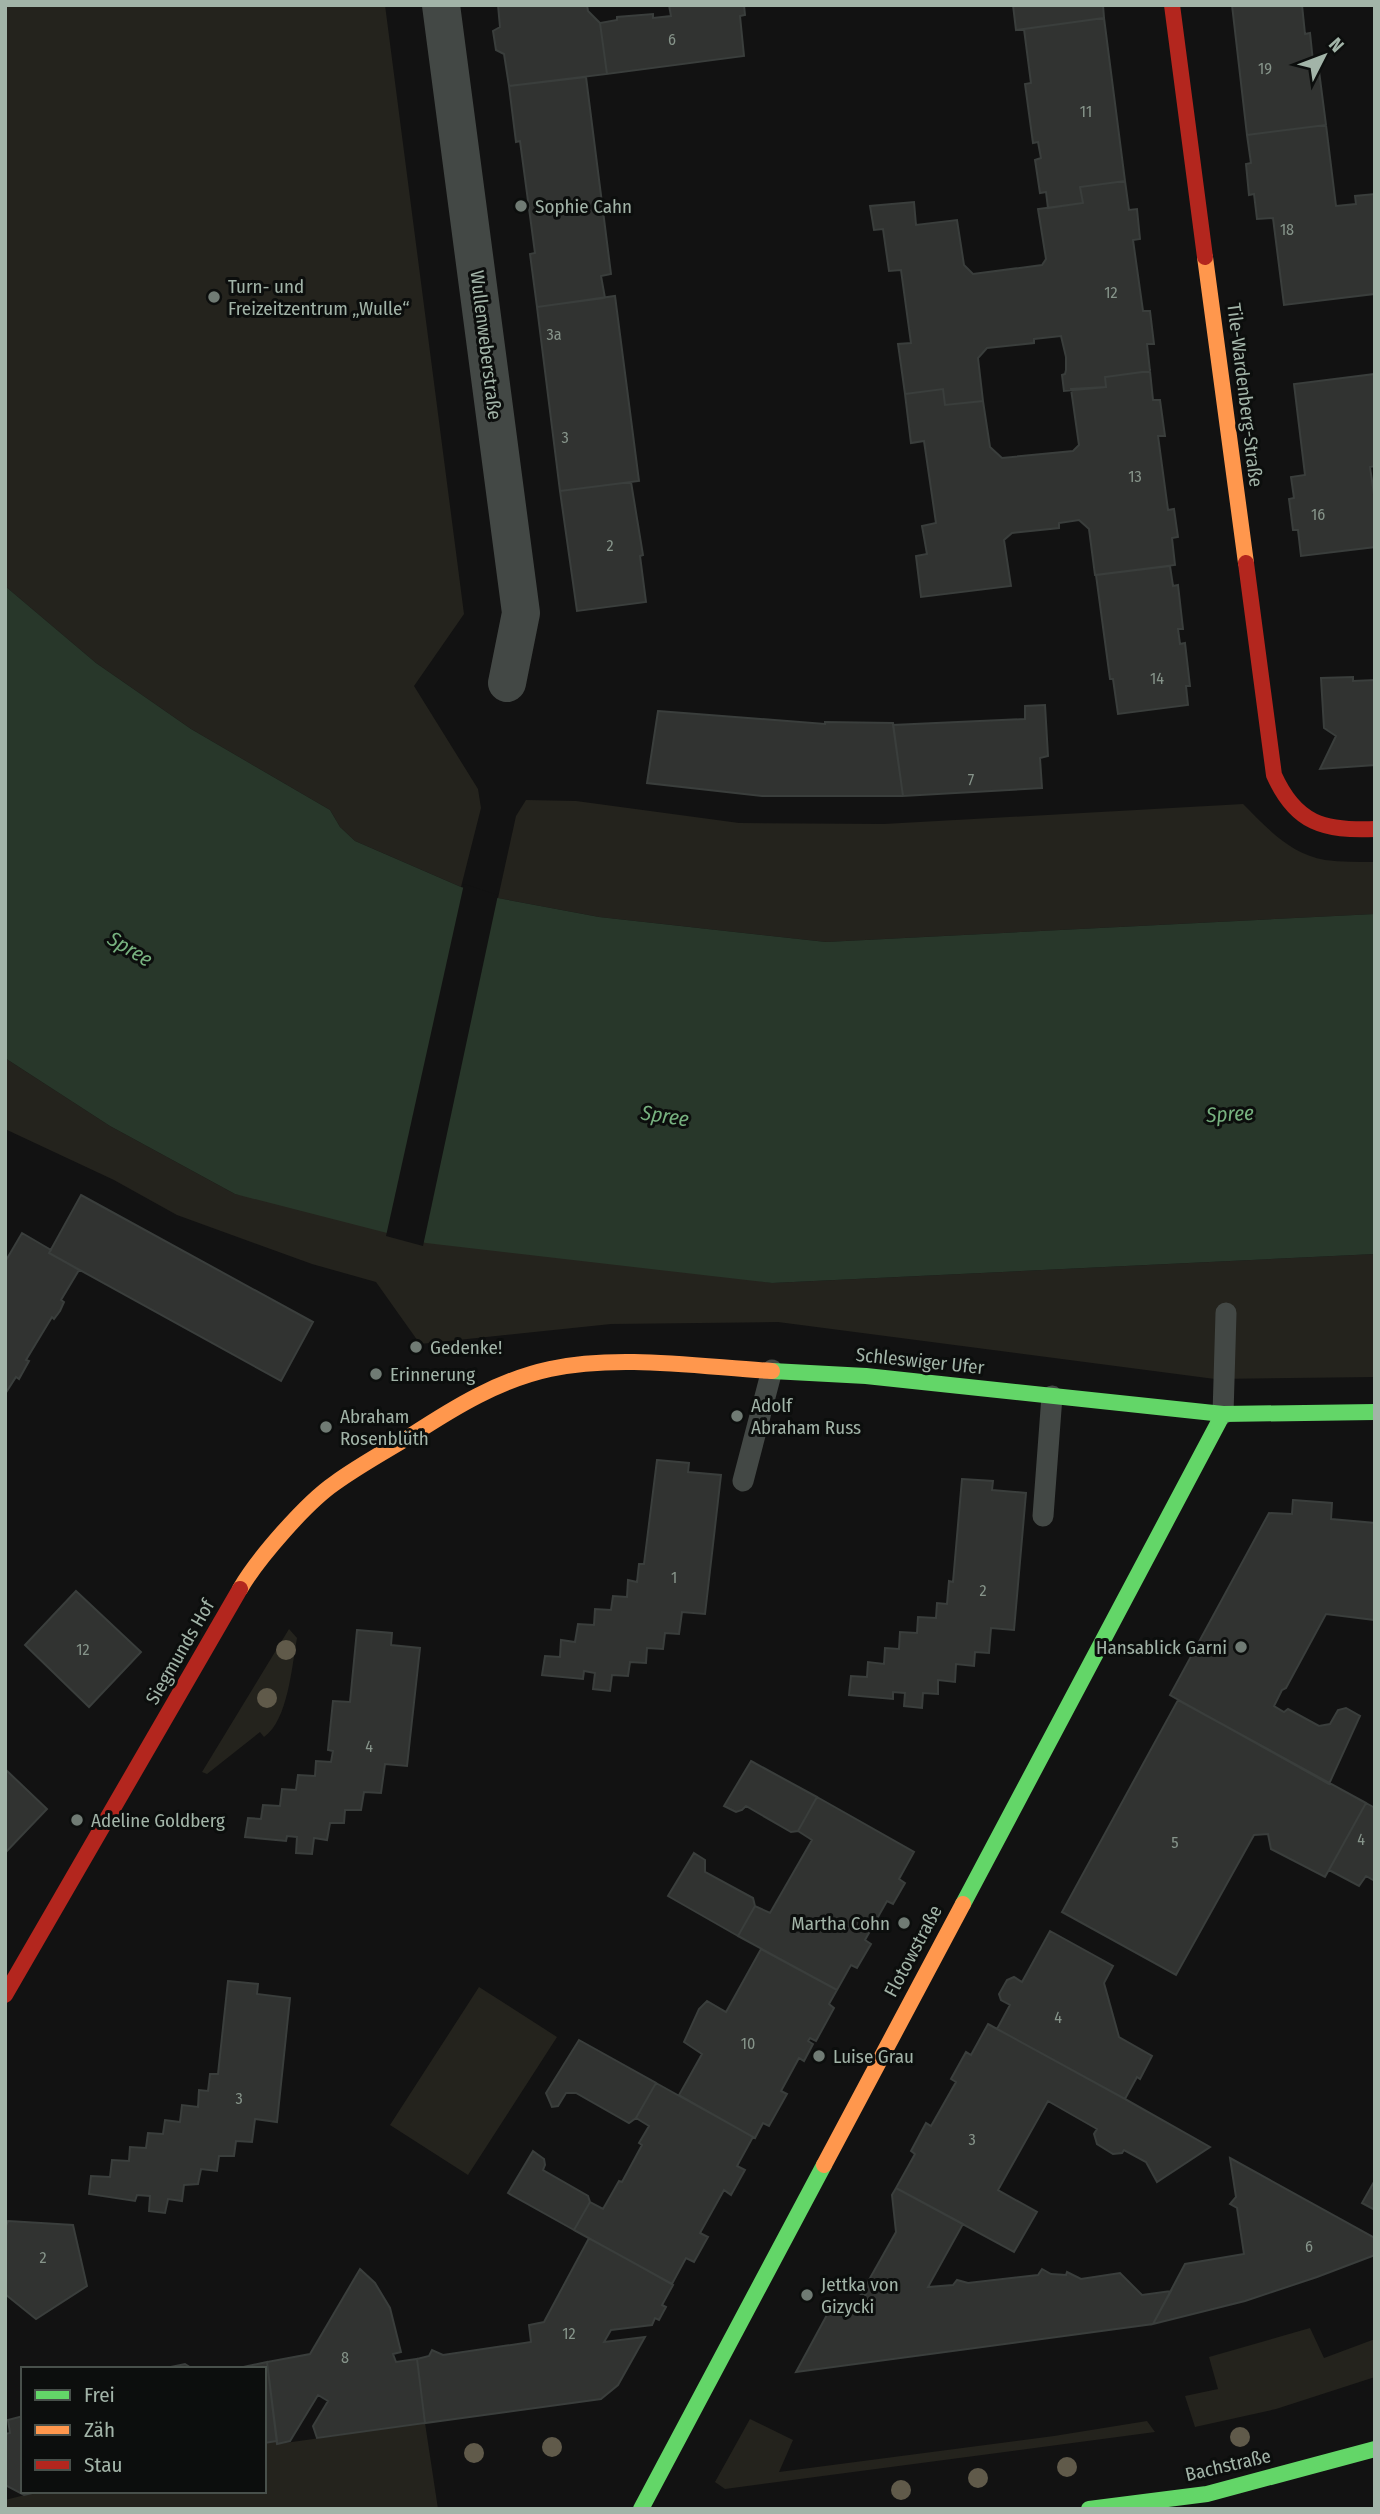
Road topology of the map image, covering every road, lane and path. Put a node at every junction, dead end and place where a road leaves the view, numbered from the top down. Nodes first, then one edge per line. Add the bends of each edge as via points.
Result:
1 (442, 5) edge
2 (1171, 5) edge
3 (507, 683) dead end
4 (1375, 829) edge
5 (1226, 1313) dead end
6 (772, 1370) junction
7 (1052, 1396) junction
8 (467, 1400) joint
9 (1375, 1412) edge
10 (1223, 1414) junction
11 (743, 1481) dead end
12 (1042, 1516) dead end
13 (5, 1995) edge
14 (1375, 2449) edge
15 (641, 2509) edge
16 (1088, 2509) edge

1 - 3 street, Wullenweberstraße via 521,613
2 - 4 street, Tile-Wardenberg-Straße via 1274,775 1296,812 1315,824 1345,831
5 - 10 lane
6 - 7 street, Schleswiger Ufer
6 - 8 street, Schleswiger Ufer via 591,1363 549,1368
6 - 11 lane
7 - 10 street, Schleswiger Ufer
7 - 12 lane
8 - 13 street, Siegmunds Hof via 333,1484 279,1538 243,1584
9 - 10 street, Schleswiger Ufer
10 - 15 street, Flotowstraße
14 - 16 street, Bachstraße via 1207,2494

